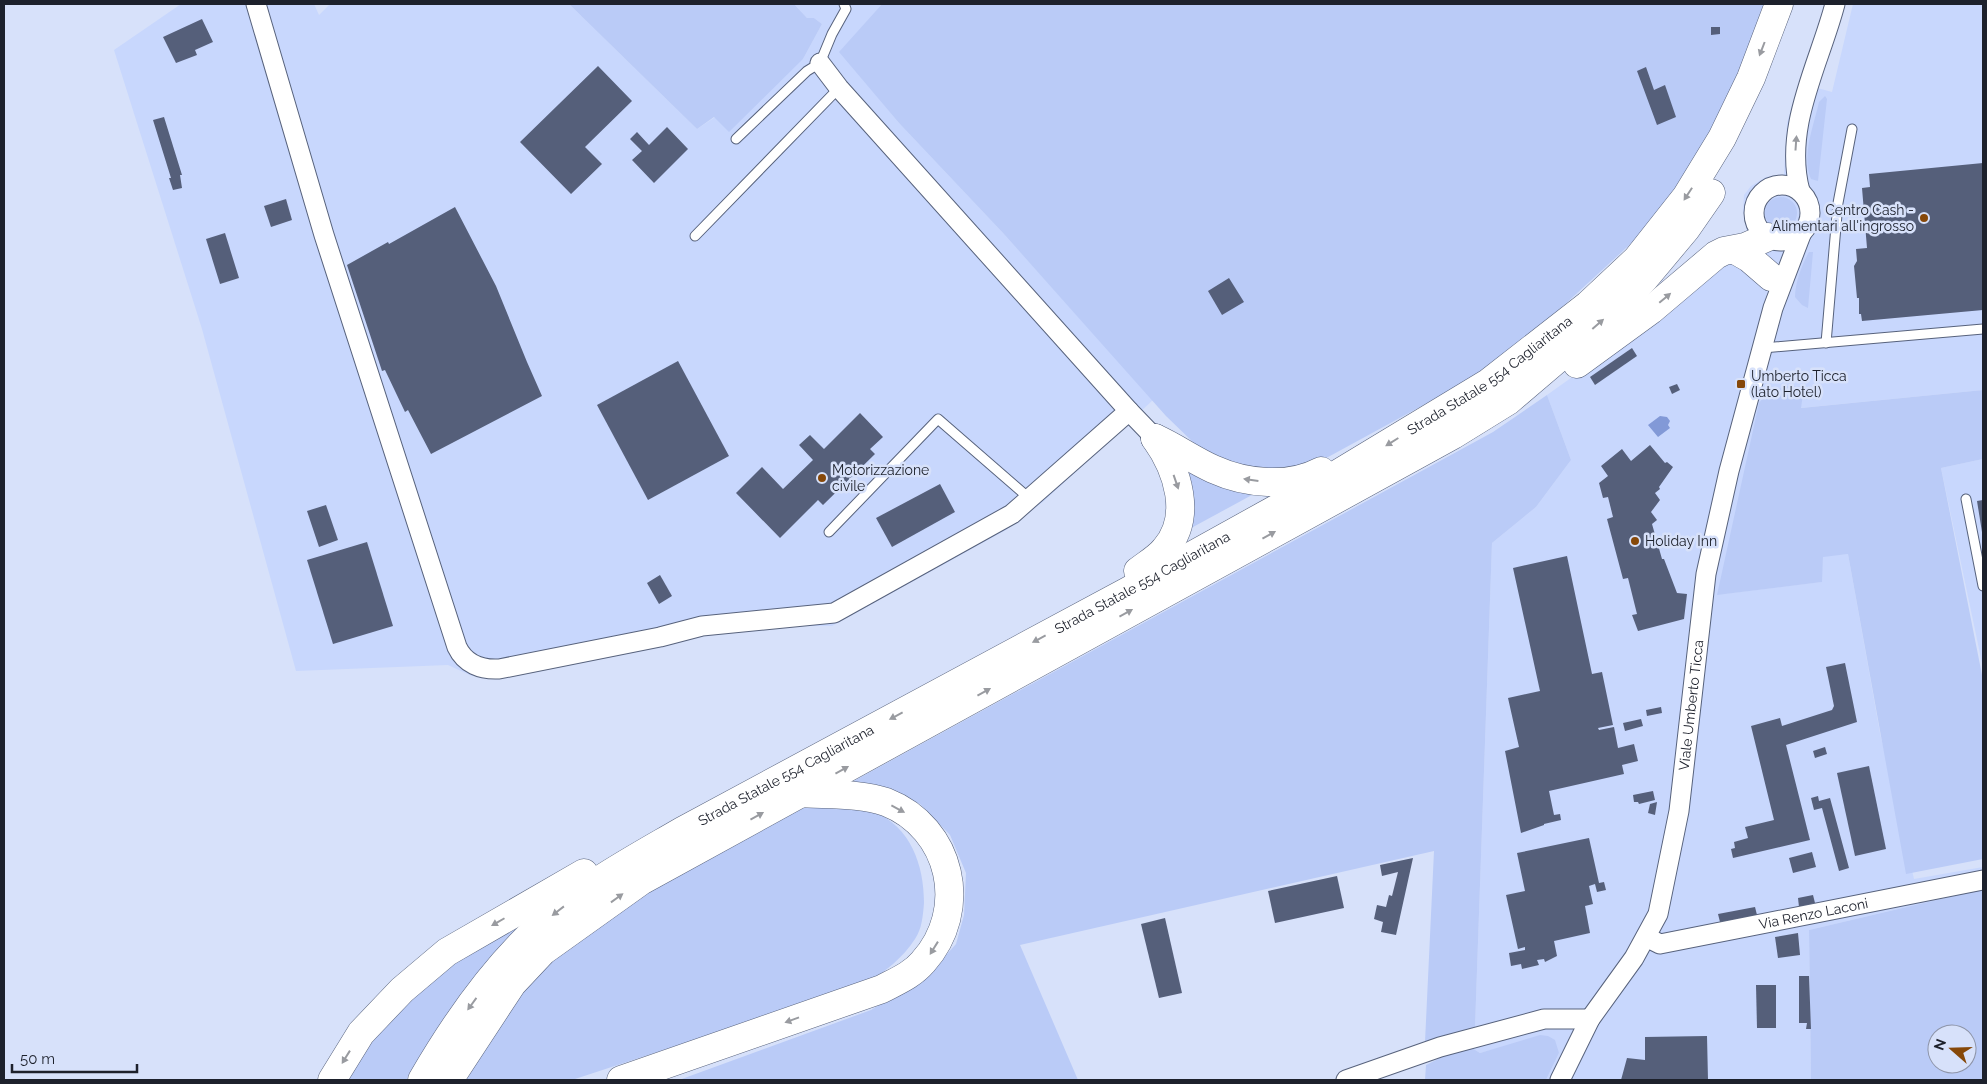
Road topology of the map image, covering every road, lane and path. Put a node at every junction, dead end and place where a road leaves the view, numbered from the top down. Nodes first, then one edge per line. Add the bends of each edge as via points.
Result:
1 (256, 4) edge
2 (844, 4) edge
3 (1779, 4) edge
4 (1797, 4) edge
5 (1834, 4) edge
6 (820, 63) junction
7 (839, 88) junction
8 (1852, 129) dead end
9 (736, 138) dead end
10 (1800, 191) junction
11 (1802, 232) junction
12 (695, 236) dead end
13 (1768, 237) junction
14 (1735, 250) junction
15 (1771, 277) junction
16 (1773, 308) junction
17 (1983, 329) edge
18 (1826, 343) junction
19 (1763, 348) junction
20 (1508, 401) junction
21 (1129, 411) junction
22 (1155, 438) junction
23 (1348, 469) junction
24 (1030, 499) junction
25 (1966, 499) dead end
26 (829, 532) dead end
27 (1983, 586) edge
28 (1128, 590) junction
29 (799, 793) junction
30 (682, 831) junction
31 (1983, 880) edge
32 (1646, 937) junction
33 (1590, 1019) junction
34 (629, 1079) edge
35 (332, 1080) edge
36 (422, 1080) edge
37 (449, 1080) edge
38 (1346, 1080) edge
39 (1560, 1080) edge

1 - 24 street via 330,254 457,647 465,660 484,668 499,669 702,626 834,612 1012,514
2 - 6 lane via 846,8
3 -> 23 highway, Strada Statale 554 Cagliaritana via 1751,78 1722,138 1686,197 1637,259 1588,305 1488,383
20 -> 4 highway, Strada Statale 554 Cagliaritana via 1603,320 1686,230 1734,153 1764,92
10 -> 5 street via 1795,157 1797,129
6 - 7 street
6 - 9 lane via 807,71
7 - 12 lane
7 - 21 street
8 - 18 lane via 1838,203
10 - 11 street via 1806,198 1810,216
10 - 13 street via 1792,186 1773,186 1758,198 1754,215 1756,224
11 - 13 street via 1786,240
11 - 16 street, Viale Umberto Ticca
13 - 14 highway
13 - 15 street, Viale Umberto Ticca
14 - 15 highway
20 -> 14 highway via 1554,380 1651,310 1716,255
15 - 16 street, Viale Umberto Ticca
16 - 19 street, Viale Umberto Ticca
17 - 18 lane
18 - 19 lane
19 - 32 street, Viale Umberto Ticca via 1729,471 1706,574 1679,811 1658,914
29 -> 20 highway, Strada Statale 554 Cagliaritana via 1453,435
21 - 22 street
21 - 24 street
23 -> 22 highway via 1335,464 1308,478 1274,482 1245,479 1226,475
22 -> 28 highway via 1178,488 1181,517 1172,541 1132,575
23 - 28 highway, Strada Statale 554 Cagliaritana
24 - 26 lane via 938,419
25 - 27 lane
28 -> 30 highway, Strada Statale 554 Cagliaritana
29 -> 34 highway via 886,802 908,814 924,828 945,864 950,886 944,930 933,951 909,975 882,988
37 -> 29 highway, Strada Statale 554 Cagliaritana via 512,984 543,951 641,881
30 -> 35 highway via 628,849 447,952 402,990 361,1033
30 -> 36 highway, Strada Statale 554 Cagliaritana via 612,872 543,923 500,965 446,1039
31 - 32 street, Via Renzo Laconi via 1660,944
32 - 33 street, Viale Umberto Ticca
33 - 38 street via 1544,1019 1440,1046
33 - 39 street, Viale Umberto Ticca

